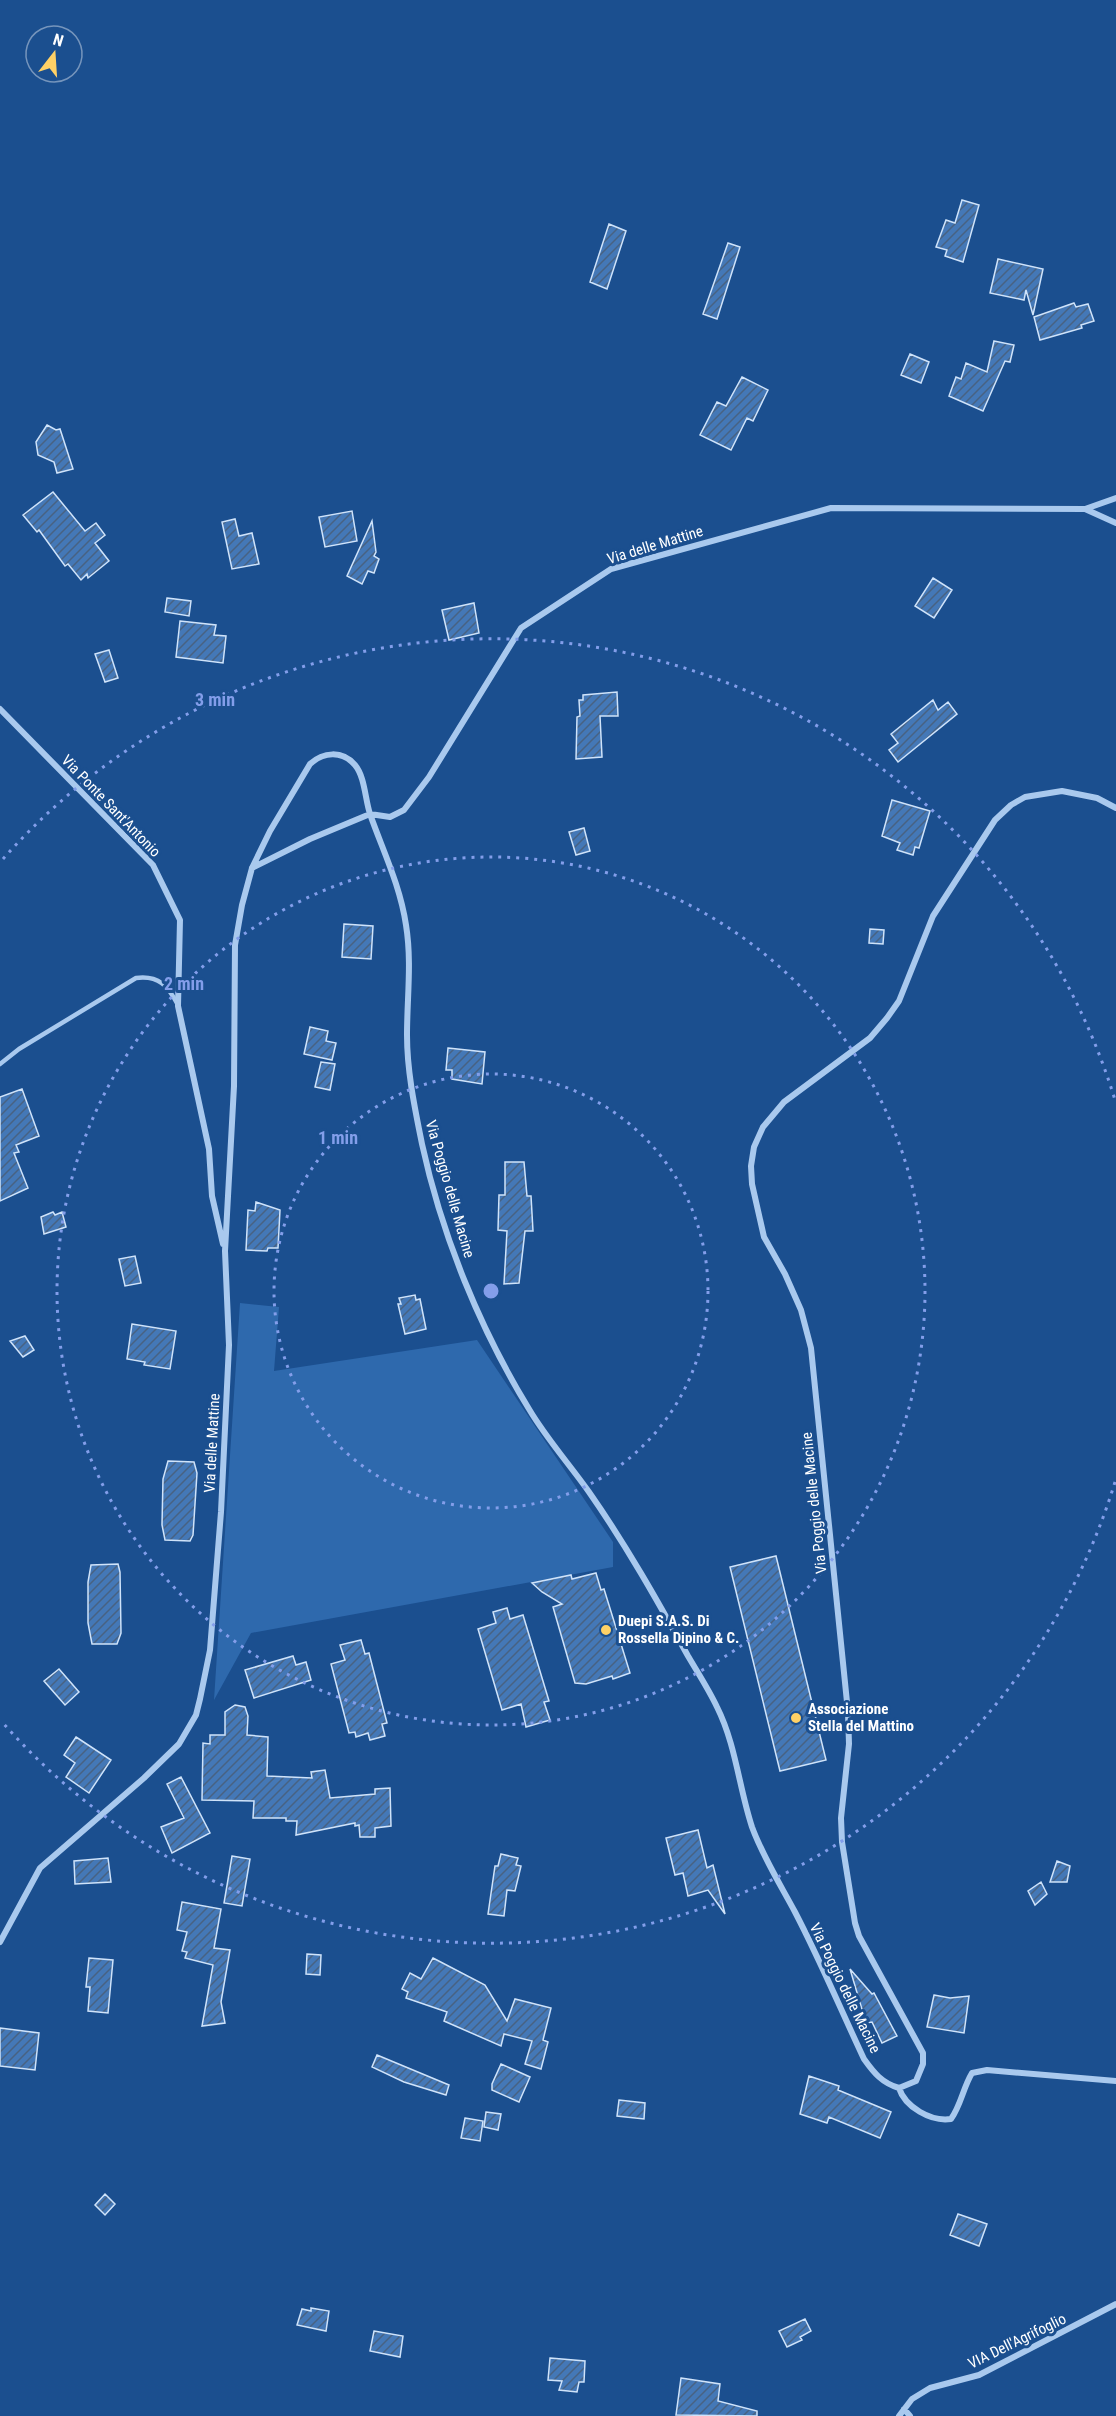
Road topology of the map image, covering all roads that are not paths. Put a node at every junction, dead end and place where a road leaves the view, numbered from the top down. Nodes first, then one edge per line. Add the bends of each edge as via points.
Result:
1 (1116, 498) edge
2 (1085, 509) junction
3 (1116, 524) edge
4 (0, 709) edge
5 (1116, 808) edge
6 (369, 812) junction
7 (252, 868) junction
8 (178, 1006) junction
9 (0, 1064) edge
10 (225, 1251) junction
11 (0, 1942) edge
12 (1116, 2080) edge
13 (899, 2088) junction
14 (1116, 2304) edge
15 (904, 2409) junction
16 (899, 2416) edge
17 (910, 2416) edge

1 - 2 street, Via delle Mattine
2 - 3 street
2 - 6 street, Via delle Mattine via 831,508 611,569 521,628 429,777 404,810 390,817
4 - 8 street, Via Ponte Sant'Antonio via 153,866 180,920
5 - 13 street, Via Poggio delle Macine via 1097,798 1062,791 1025,797 1011,805 995,820 933,916 899,1001 887,1018 870,1038 784,1102 763,1127 754,1147 752,1184 764,1237 801,1310 811,1348 848,1712 849,1744 841,1818 851,1904 859,1936 923,2054 915,2081
6 - 7 street, Via delle Mattine
6 - 7 street, Via delle Mattine via 354,763 337,754 317,758 270,831
6 - 13 street, Via Poggio delle Macine via 395,879 407,930 409,1073 423,1148 457,1258 485,1328 530,1412 591,1495 656,1596 717,1707 752,1827 772,1872 864,2059 888,2085
7 - 10 street, Via delle Mattine via 236,945 234,1086
8 - 9 lane, Via Ponte Sant'Antonio via 159,980 136,978
8 - 10 street, Via Ponte Sant'Antonio via 209,1149 212,1196
10 - 11 street, Via delle Mattine via 229,1345 221,1512 210,1650 195,1715 179,1744 40,1868
12 - 13 street via 987,2070 972,2073 951,2119 939,2121 902,2098
14 - 15 street, VIA Dell'Agrifoglio via 979,2375 930,2388
15 - 16 street, VIA Dell'Agrifoglio
15 - 17 street

